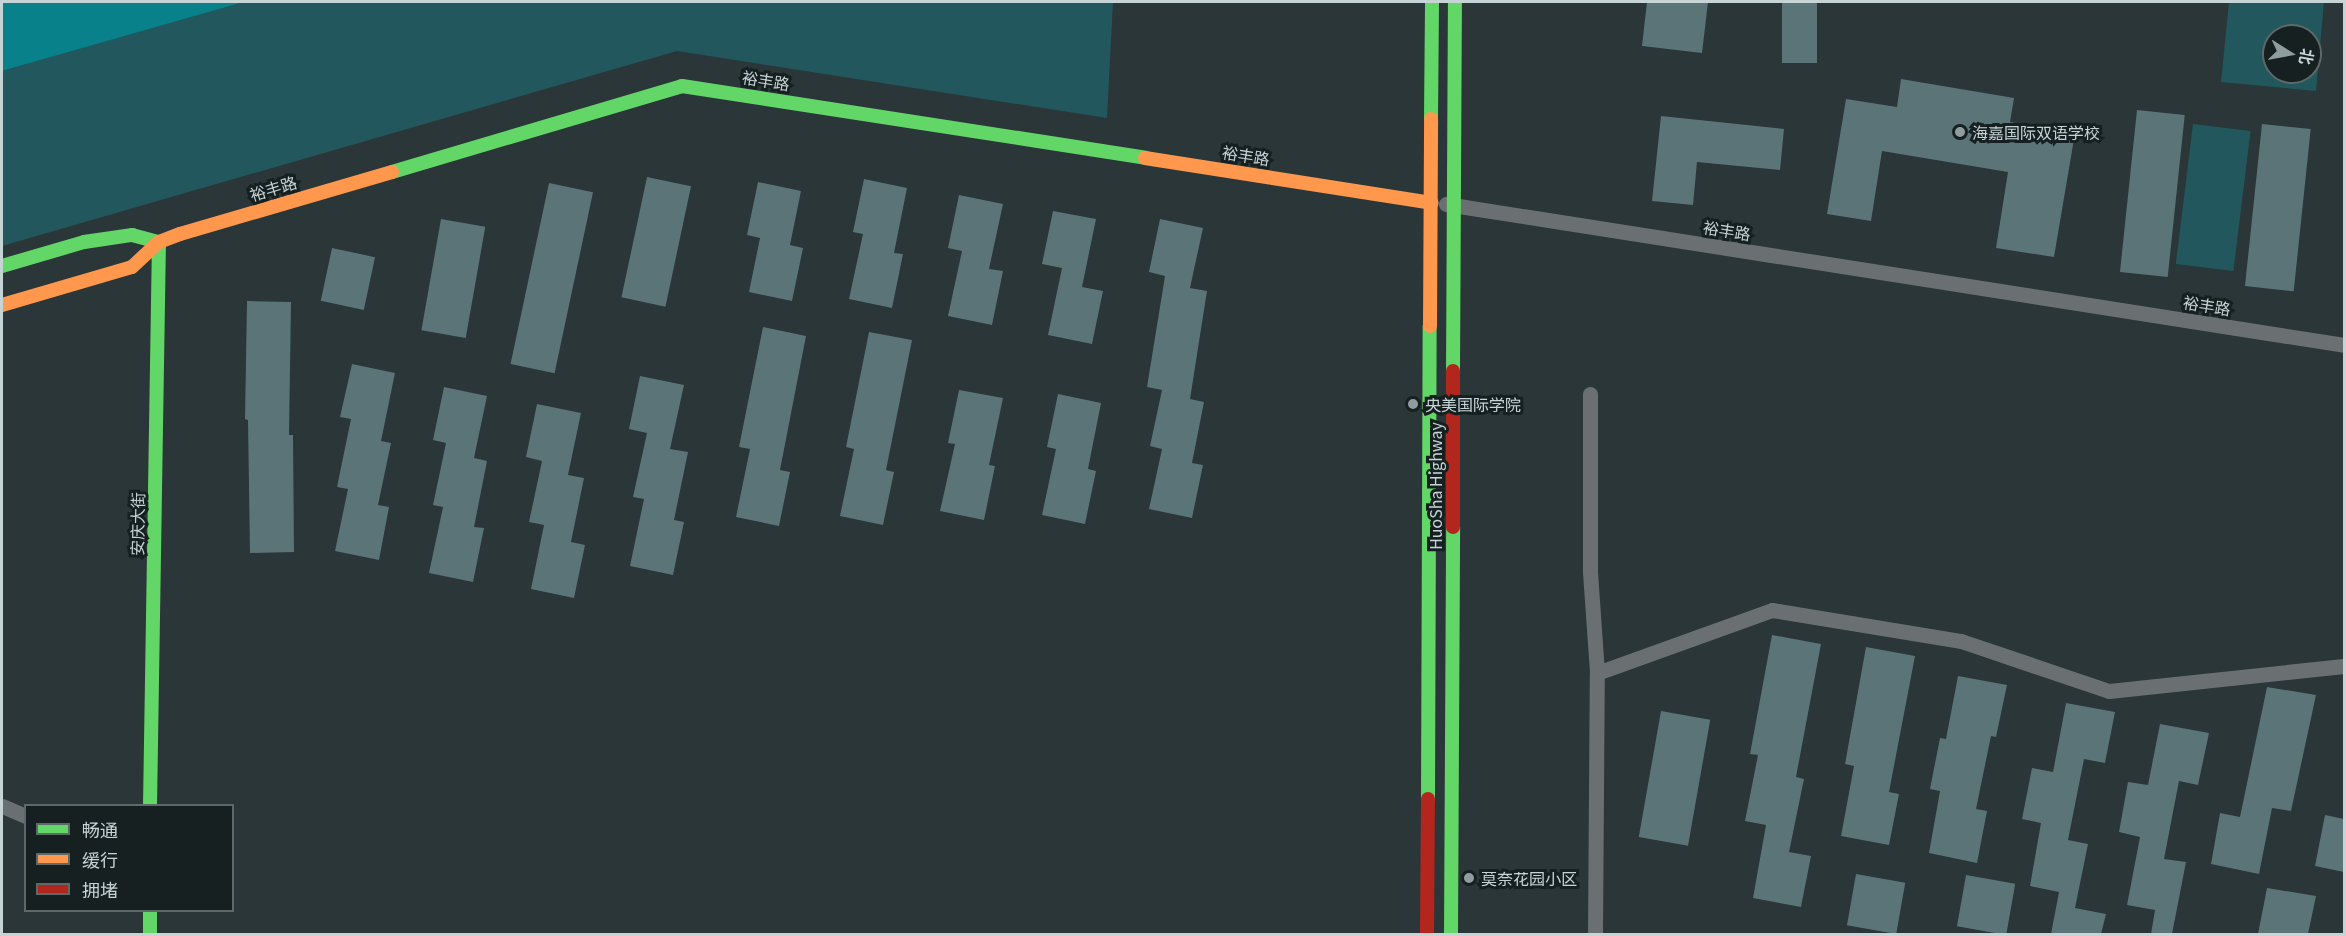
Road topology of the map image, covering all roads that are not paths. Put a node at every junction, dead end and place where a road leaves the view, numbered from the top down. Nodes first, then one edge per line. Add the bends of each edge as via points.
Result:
1 (1432, 2) edge
2 (1455, 2) edge
3 (1431, 203) junction
4 (1453, 205) junction
5 (159, 242) junction
6 (2, 266) edge
7 (2, 306) edge
8 (2344, 345) edge
9 (1590, 394) dead end
10 (2344, 666) edge
11 (1597, 673) junction
12 (150, 804) edge
13 (2, 806) edge
14 (24, 815) edge
15 (150, 912) edge
16 (150, 934) edge
17 (1427, 934) edge
18 (1451, 934) edge
19 (1595, 934) edge

1 - 3 street, HuoSha Highway
2 - 4 street, HuoSha Highway
3 - 4 street, 裕丰路
3 - 5 street, 裕丰路 via 682,86
3 - 17 street, HuoSha Highway
4 - 8 street, 裕丰路
4 - 18 street, HuoSha Highway
5 - 6 street, 裕丰路 via 132,235 84,242
5 - 7 street, 裕丰路 via 132,267
5 - 12 street, 安庆大街
9 - 11 street via 1590,572
10 - 11 street via 2109,691 1961,641 1772,610
11 - 19 street
13 - 14 street
15 - 16 street

